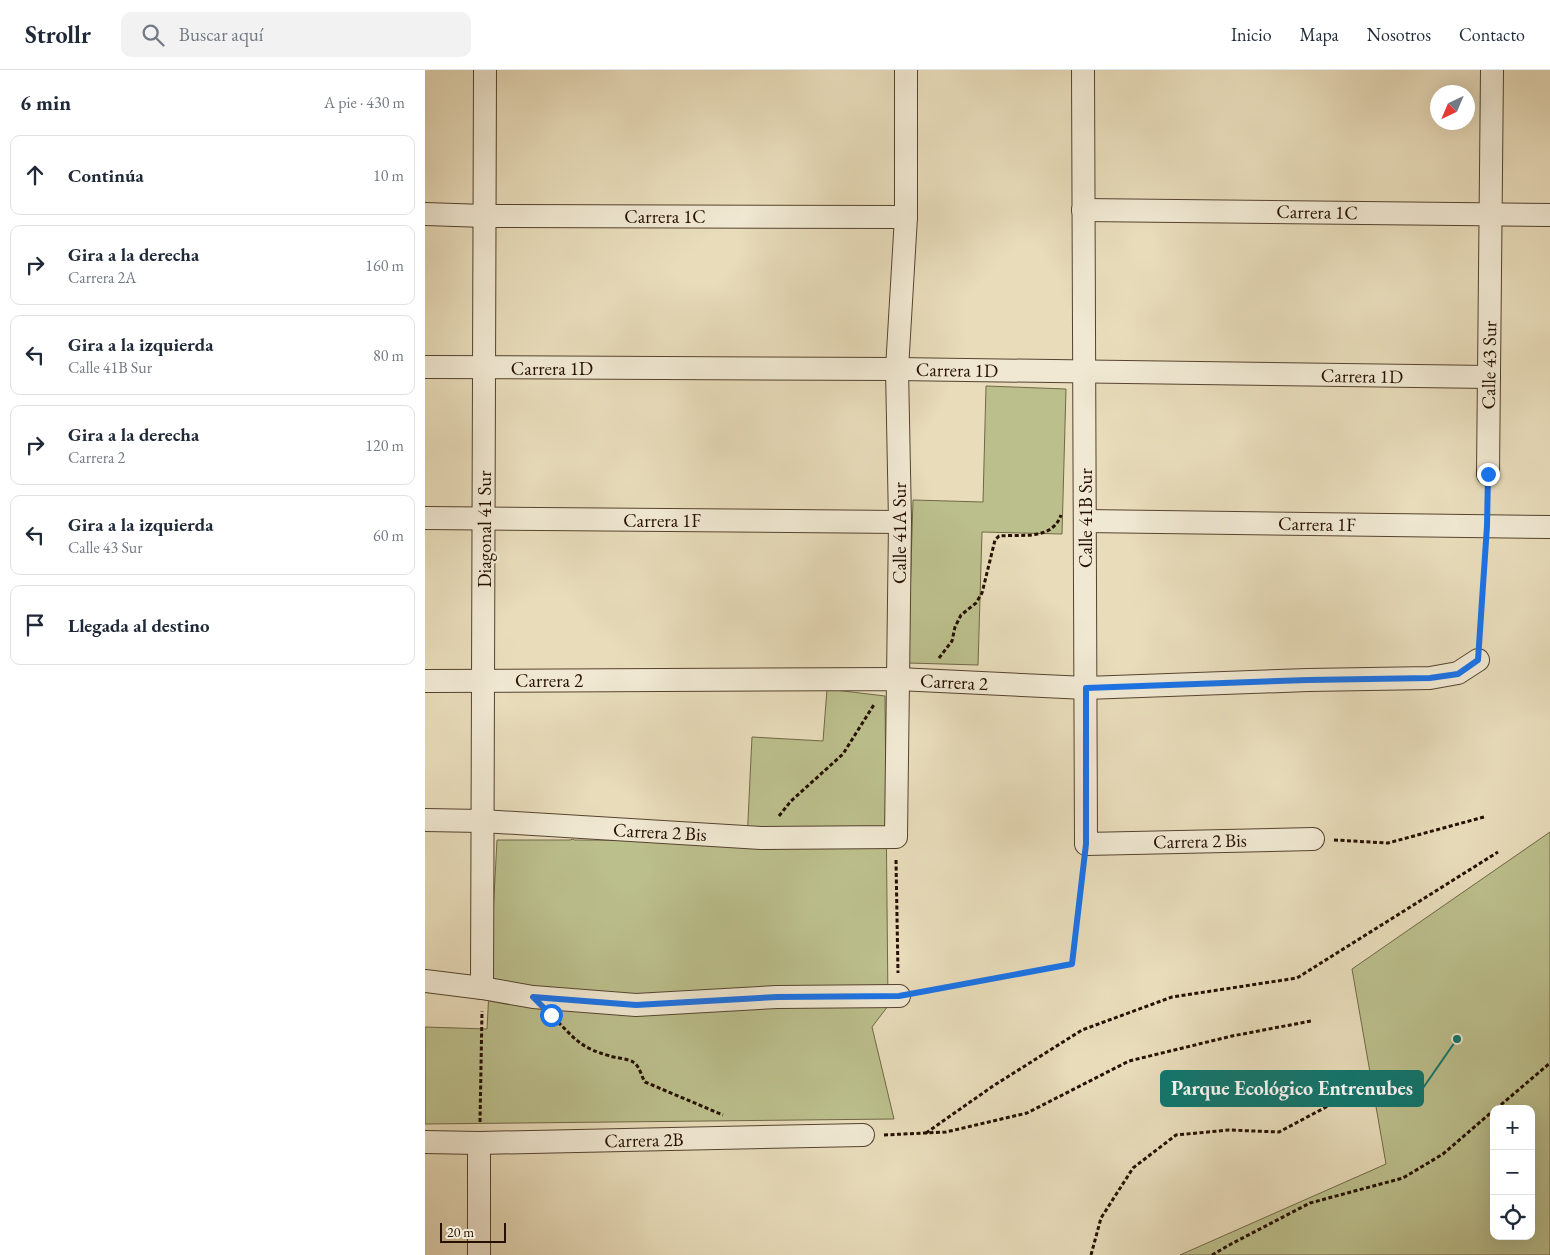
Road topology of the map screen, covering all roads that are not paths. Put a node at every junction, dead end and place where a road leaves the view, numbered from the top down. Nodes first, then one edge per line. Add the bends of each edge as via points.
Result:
1 (485, 70) edge
2 (906, 70) edge
3 (1083, 70) edge
4 (1492, 70) edge
5 (1083, 210) junction
6 (425, 214) edge
7 (1491, 214) junction
8 (1550, 214) edge
9 (485, 216) junction
10 (905, 217) junction
11 (425, 367) edge
12 (484, 368) junction
13 (897, 369) junction
14 (1084, 372) junction
15 (1489, 377) junction
16 (1488, 474) dead end
17 (425, 518) edge
18 (483, 519) junction
19 (1085, 521) junction
20 (900, 522) junction
21 (1550, 527) edge
22 (1478, 660) road end
23 (483, 680) junction
24 (901, 680) junction
25 (425, 681) edge
26 (1086, 688) junction
27 (425, 820) edge
28 (483, 821) junction
29 (895, 837) joint
30 (1313, 839) road end
31 (1086, 844) joint
32 (425, 981) edge
33 (482, 988) junction
34 (899, 996) road end
35 (863, 1135) road end
36 (425, 1142) edge
37 (479, 1143) junction
38 (479, 1255) edge

1 - 9 street, Diagonal 41 Sur
2 - 10 street, Calle 41A Sur
3 - 5 street, Calle 41B Sur
4 - 7 street, Calle 43 Sur
5 - 7 street, Carrera 1C
5 - 14 street, Calle 41B Sur
6 - 9 street, Carrera 1C
7 - 8 street, Carrera 1C
7 - 15 street, Calle 43 Sur
9 - 10 street, Carrera 1C
9 - 12 street, Diagonal 41 Sur
10 - 13 street, Calle 41A Sur
11 - 12 street, Carrera 1D
12 - 13 street, Carrera 1D
12 - 18 street, Diagonal 41 Sur
13 - 14 street, Carrera 1D
13 - 20 street, Calle 41A Sur
14 - 15 street, Carrera 1D
14 - 19 street, Calle 41B Sur
15 - 16 street, Calle 43 Sur
17 - 18 street, Carrera 1F
18 - 20 street, Carrera 1F
18 - 23 street, Diagonal 41 Sur
19 - 21 street, Carrera 1F
19 - 26 street, Calle 41B Sur
20 - 24 street, Calle 41A Sur
22 - 26 street, Carrera 2 via 1458,674 1430,678
23 - 24 street, Carrera 2
23 - 25 street, Carrera 2
23 - 28 street, Diagonal 41 Sur
24 - 26 street, Carrera 2
24 - 29 street, Calle 41A Sur
26 - 31 street, Calle 41B Sur
27 - 28 street, Carrera 2 Bis
28 - 29 street, Carrera 2 Bis via 761,838
28 - 33 street, Diagonal 41 Sur
30 - 31 street, Carrera 2 Bis
32 - 33 street
33 - 34 street via 533,997 636,1005 777,997
35 - 37 street, Carrera 2B
36 - 37 street, Carrera 2B
37 - 38 street

